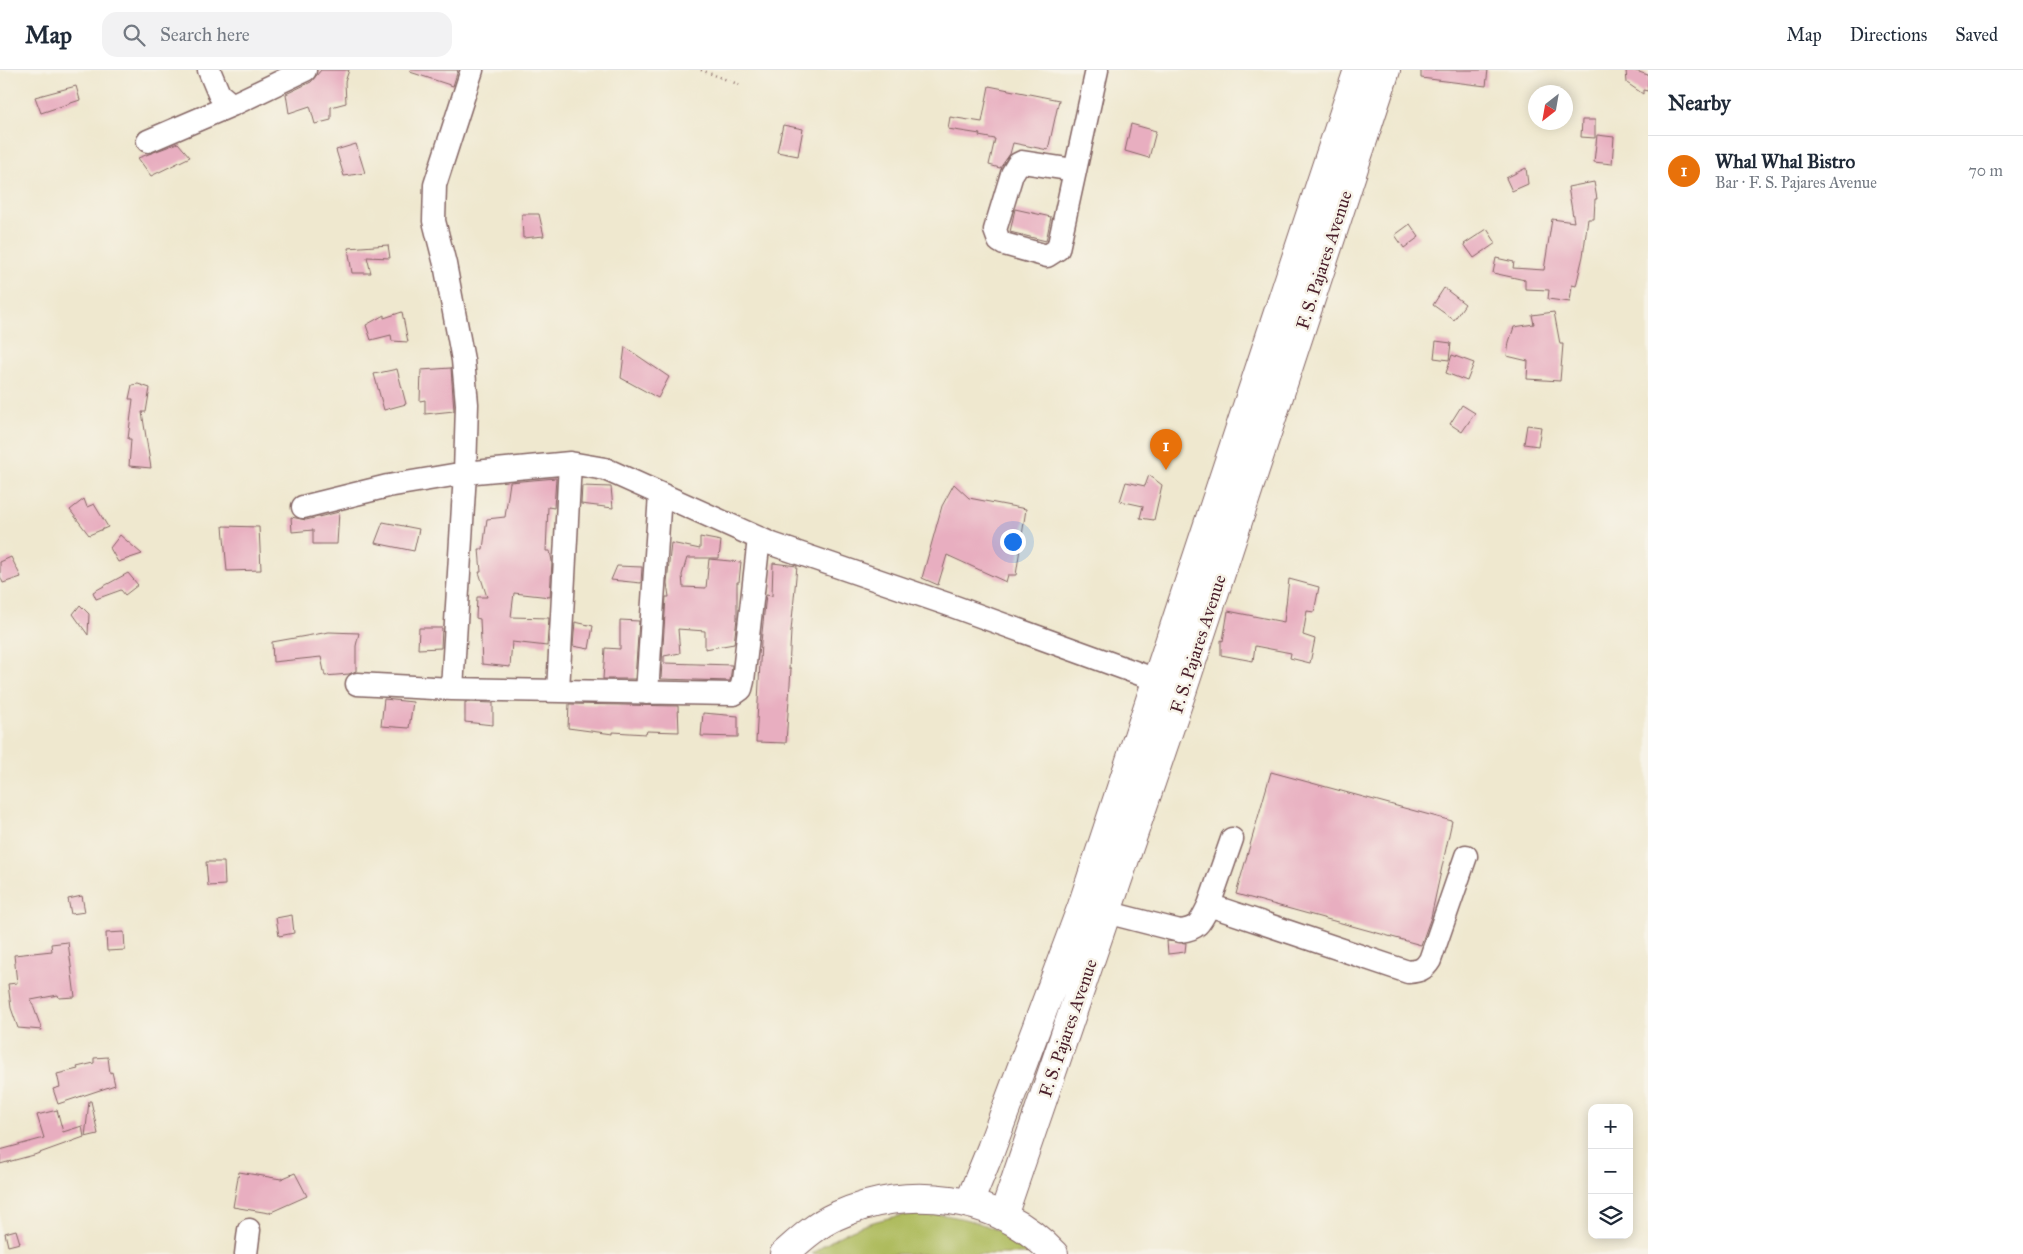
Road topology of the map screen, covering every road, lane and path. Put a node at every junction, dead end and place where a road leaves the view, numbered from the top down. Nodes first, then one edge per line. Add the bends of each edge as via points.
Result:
1 (209, 70) edge
2 (305, 70) edge
3 (472, 70) edge
4 (701, 70) edge
5 (1097, 70) edge
6 (1358, 70) edge
7 (1386, 70) edge
8 (743, 86) dead end
9 (232, 105) junction
10 (148, 141) dead end
11 (1074, 170) junction
12 (570, 463) junction
13 (465, 473) junction
14 (660, 494) junction
15 (303, 507) dead end
16 (1209, 522) junction
17 (1235, 530) junction
18 (759, 538) junction
19 (1155, 680) junction
20 (357, 684) dead end
21 (452, 689) junction
22 (1183, 689) junction
23 (558, 691) junction
24 (647, 693) junction
25 (1232, 839) dead end
26 (1466, 856) dead end
27 (1208, 905) junction
28 (1094, 909) junction
29 (969, 1204) junction
30 (1003, 1216) junction
31 (249, 1230) dead end
32 (246, 1254) edge
33 (784, 1254) edge
34 (1054, 1254) edge

1 - 9 street via 219,94
2 - 9 street
3 - 13 street via 435,185 434,212 463,360 467,404
4 - 8 path
5 - 11 street
6 - 16 main road, F. S. Pajares Avenue
7 - 17 main road, F. S. Pajares Avenue
9 - 10 street
11 - 11 street via 1018,164 1012,174 996,230 999,241 1047,256 1058,250
12 - 13 street
12 - 14 street via 606,469
12 - 23 street
13 - 15 street via 388,486
13 - 21 street
14 - 18 street
14 - 24 street
16 - 17 main road
16 - 19 main road, F. S. Pajares Avenue
17 - 22 main road, F. S. Pajares Avenue
18 - 19 street
18 - 24 street via 741,689 726,695
19 - 22 street
19 - 28 main road, F. S. Pajares Avenue
20 - 21 street
21 - 23 street
22 - 28 main road, F. S. Pajares Avenue
23 - 24 street
25 - 27 street
26 - 27 street via 1430,960 1419,971 1408,972
27 - 28 street via 1200,924 1180,931
28 - 29 main road, F. S. Pajares Avenue
28 - 30 main road, F. S. Pajares Avenue
29 - 30 main road
29 - 33 main road via 935,1198 900,1198 866,1204 805,1234
30 - 34 main road via 1043,1242
31 - 32 street

